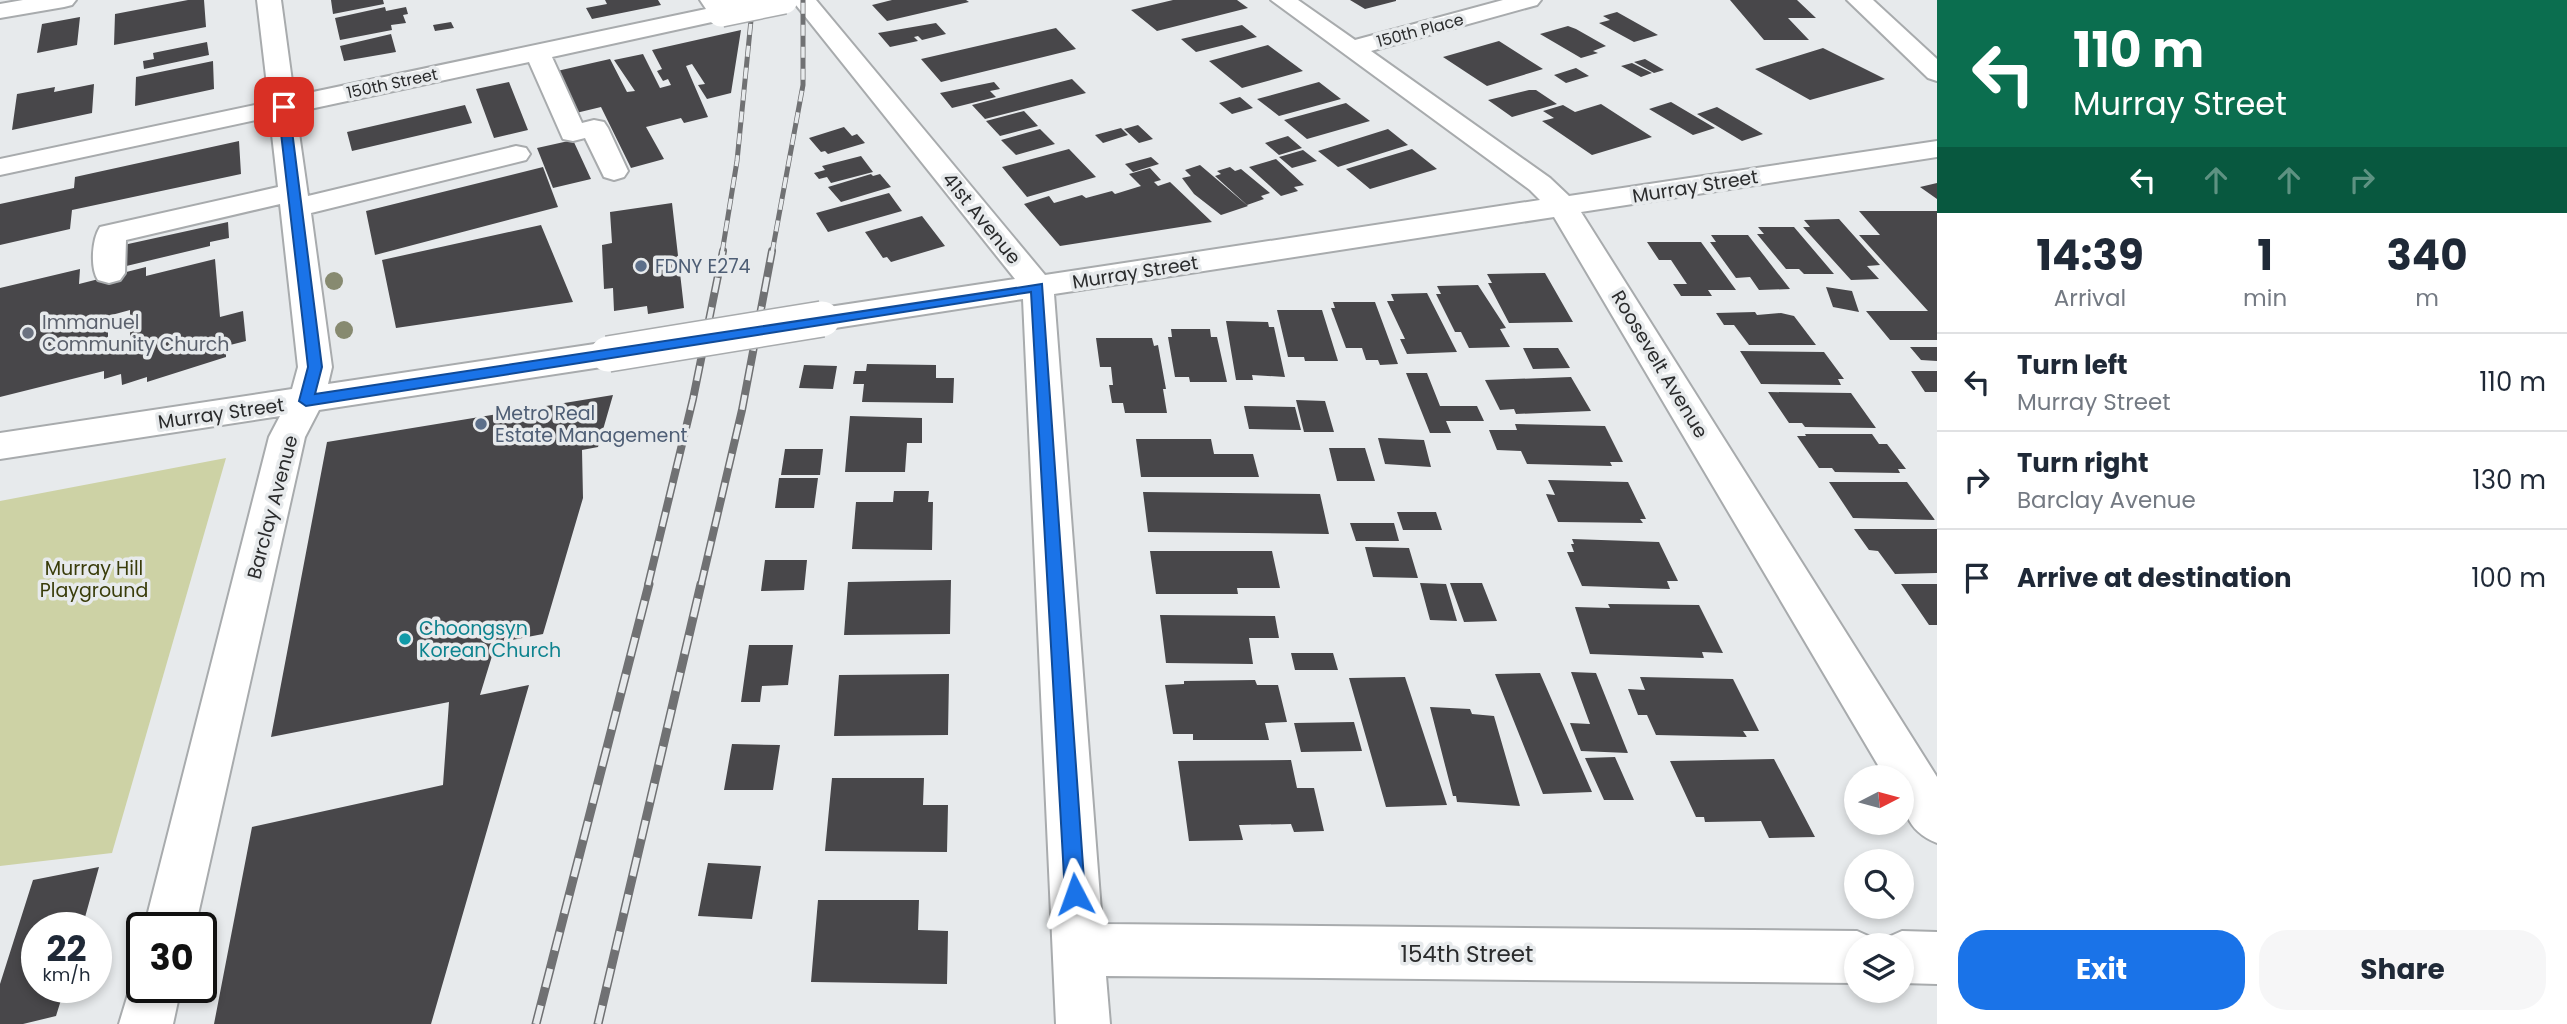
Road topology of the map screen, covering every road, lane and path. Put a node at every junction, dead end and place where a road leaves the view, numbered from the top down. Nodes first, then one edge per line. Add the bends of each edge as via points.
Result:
1 (64, 0) edge
2 (269, 0) edge
3 (784, 0) edge
4 (804, 0) edge
5 (1283, 0) edge
6 (1529, 0) edge
7 (1859, 0) edge
8 (717, 7) edge
9 (0, 12) edge
10 (1352, 49) junction
11 (537, 52) junction
12 (1937, 73) edge
13 (284, 107) junction
14 (1937, 149) edge
15 (516, 154) dead end
16 (0, 167) edge
17 (614, 171) dead end
18 (295, 200) junction
19 (1562, 206) junction
20 (109, 273) dead end
21 (1038, 287) junction
22 (306, 401) junction
23 (0, 446) edge
24 (1937, 820) edge
25 (173, 912) edge
26 (1078, 950) junction
27 (1844, 957) edge
28 (1914, 957) edge
29 (1937, 958) edge
30 (151, 1003) edge
31 (146, 1024) edge
32 (1083, 1024) edge

1 - 9 street
2 - 13 street, Barclay Avenue
3 - 8 street, 150th Street, bridge
4 - 21 street, 41st Avenue
5 - 10 street, Roosevelt Avenue
6 - 10 street, 150th Place
7 - 12 street
8 - 11 street, 150th Street
10 - 19 street, Roosevelt Avenue via 1541,184
11 - 13 street, 150th Street
11 - 17 street via 573,133 594,128
13 - 16 street, 150th Street
13 - 18 street, Barclay Avenue
14 - 19 street, Murray Street
15 - 18 street
18 - 20 street via 111,234
18 - 22 street, Barclay Avenue via 315,367
19 - 21 street, Murray Street
19 - 24 street, Roosevelt Avenue
21 - 22 street, Murray Street, bridge
21 - 26 street
22 - 23 street, Murray Street
22 - 25 street, Barclay Avenue via 287,437
26 - 27 street, 154th Street
26 - 32 street
28 - 29 street
30 - 31 street

